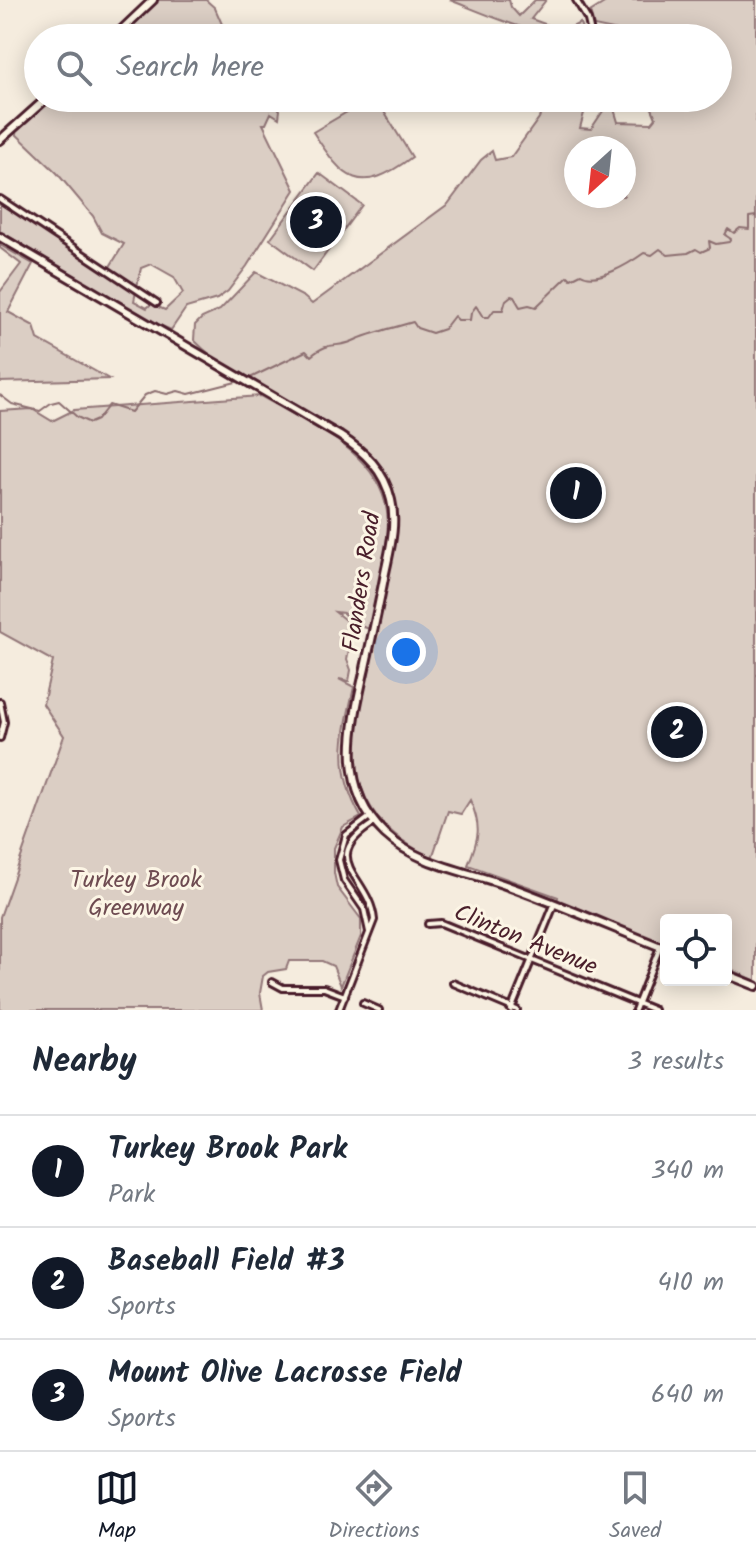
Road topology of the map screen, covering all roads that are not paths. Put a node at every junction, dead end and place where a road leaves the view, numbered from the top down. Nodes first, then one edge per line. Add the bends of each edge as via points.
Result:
1 (153, 0) edge
2 (576, 0) edge
3 (128, 24) edge
4 (588, 24) edge
5 (31, 112) edge
6 (0, 140) edge
7 (0, 199) edge
8 (0, 237) edge
9 (157, 303) dead end
10 (0, 702) edge
11 (0, 738) edge
12 (373, 819) junction
13 (554, 904) junction
14 (428, 924) dead end
15 (369, 935) junction
16 (660, 947) edge
17 (660, 955) edge
18 (531, 959) junction
19 (732, 976) edge
20 (272, 982) dead end
21 (453, 983) dead end
22 (756, 986) edge
23 (345, 996) junction
24 (363, 1003) dead end
25 (638, 1003) junction
26 (513, 1009) edge
27 (339, 1010) edge
28 (379, 1010) edge
29 (635, 1010) edge
30 (654, 1010) edge

1 - 3 main road
2 - 4 street
5 - 6 main road
7 - 9 street
8 - 12 main road, Flanders Road via 353,444 379,471 394,523 350,744 355,782
10 - 11 street
12 - 13 main road, Flanders Road via 417,856
12 - 15 street via 351,840 346,858 373,910
12 - 15 street via 346,835 339,860 344,880 364,909
13 - 16 main road, Flanders Road
13 - 18 street
14 - 18 street, Clinton Avenue via 441,923
15 - 23 street
17 - 25 street
18 - 25 street, Clinton Avenue
18 - 26 street
19 - 22 main road
20 - 23 street
21 - 26 street
23 - 27 street
24 - 28 street
25 - 29 street
25 - 30 street, Clinton Avenue

